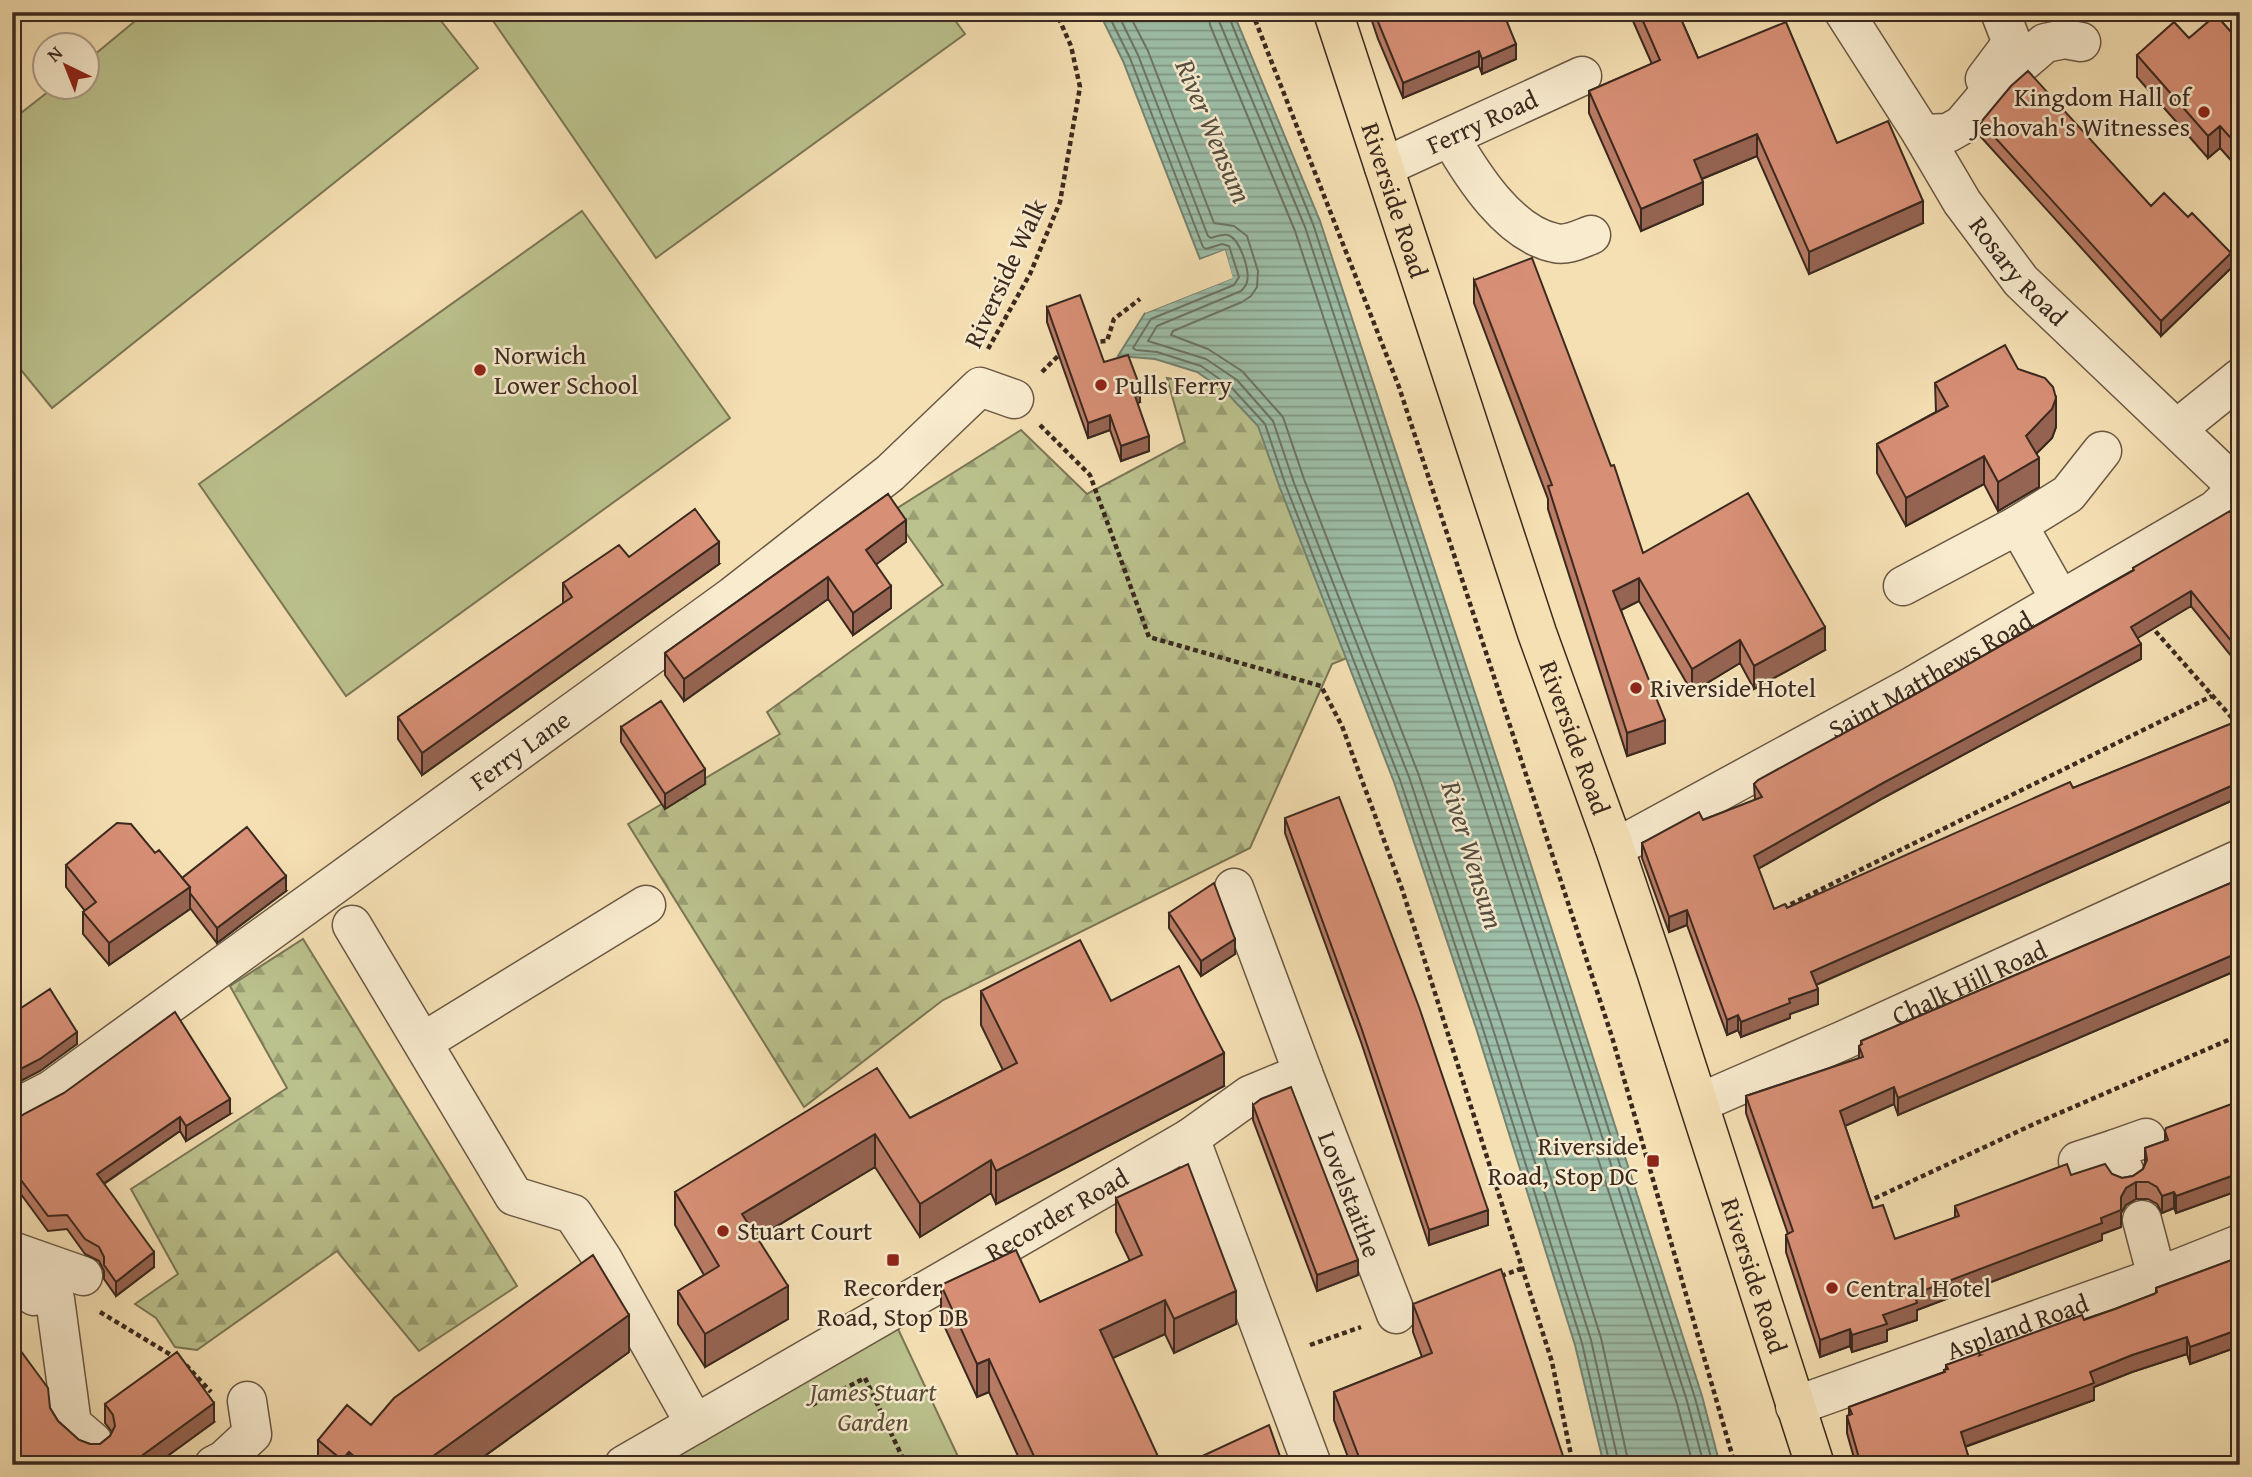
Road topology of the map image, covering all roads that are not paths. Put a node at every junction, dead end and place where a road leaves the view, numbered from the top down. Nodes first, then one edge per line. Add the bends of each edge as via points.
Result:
1 (1333, 12) edge
2 (1844, 12) edge
3 (2000, 12) edge
4 (2081, 42) dead end
5 (1581, 76) dead end
6 (1922, 134) junction
7 (1450, 137) junction
8 (1384, 167) junction
9 (1591, 234) dead end
10 (2240, 378) edge
11 (997, 393) road end
12 (2178, 428) junction
13 (2102, 451) dead end
14 (2239, 489) edge
15 (2018, 525) junction
16 (1903, 586) dead end
17 (2061, 600) junction
18 (1614, 846) junction
19 (2240, 859) edge
20 (1234, 888) dead end
21 (646, 905) dead end
22 (352, 925) dead end
23 (423, 1042) junction
24 (1303, 1073) junction
25 (1699, 1103) junction
26 (12, 1110) edge
27 (1190, 1138) junction
28 (2129, 1154) dead end
29 (2078, 1161) dead end
30 (2142, 1220) dead end
31 (2240, 1244) edge
32 (40, 1273) edge
33 (2157, 1277) junction
34 (1396, 1314) dead end
35 (247, 1401) dead end
36 (1796, 1406) junction
37 (695, 1424) junction
38 (93, 1442) edge
39 (214, 1465) edge
40 (624, 1465) edge
41 (1312, 1465) edge
42 (1815, 1465) edge

1 - 8 main road, Riverside Road
2 - 6 street, Rosary Road
3 - 6 street via 2012,43 1975,92 1931,117
4 - 6 street via 2045,43 1995,86 1962,125 1948,133
5 - 7 street, Ferry Road
6 - 12 street, Rosary Road via 1962,202 2021,281
7 - 8 street, Ferry Road
7 - 9 street via 1477,182 1534,236 1557,244
8 - 18 main road, Riverside Road via 1537,633
10 - 12 street
11 - 26 street, Ferry Lane via 733,596 51,1090
12 - 14 street, Rosary Road
13 - 15 street via 2068,495
14 - 17 street, Saint Matthews Road via 2215,510
15 - 16 street
15 - 17 street
17 - 18 street, Saint Matthews Road via 1901,693
18 - 25 main road, Riverside Road
19 - 25 street, Chalk Hill Road
20 - 24 street, Lovelstaithe
21 - 23 street
22 - 23 street
23 - 37 street via 514,1196 573,1214
24 - 27 street via 1250,1095
24 - 34 street, Lovelstaithe
25 - 36 main road, Riverside Road
27 - 37 street, Recorder Road
27 - 41 street
28 - 29 street
30 - 33 street
31 - 33 street, Aspland Road
32 - 38 street via 72,1424
33 - 36 street, Aspland Road
35 - 39 street via 251,1434
36 - 42 main road, Riverside Road
37 - 40 street, Recorder Road

